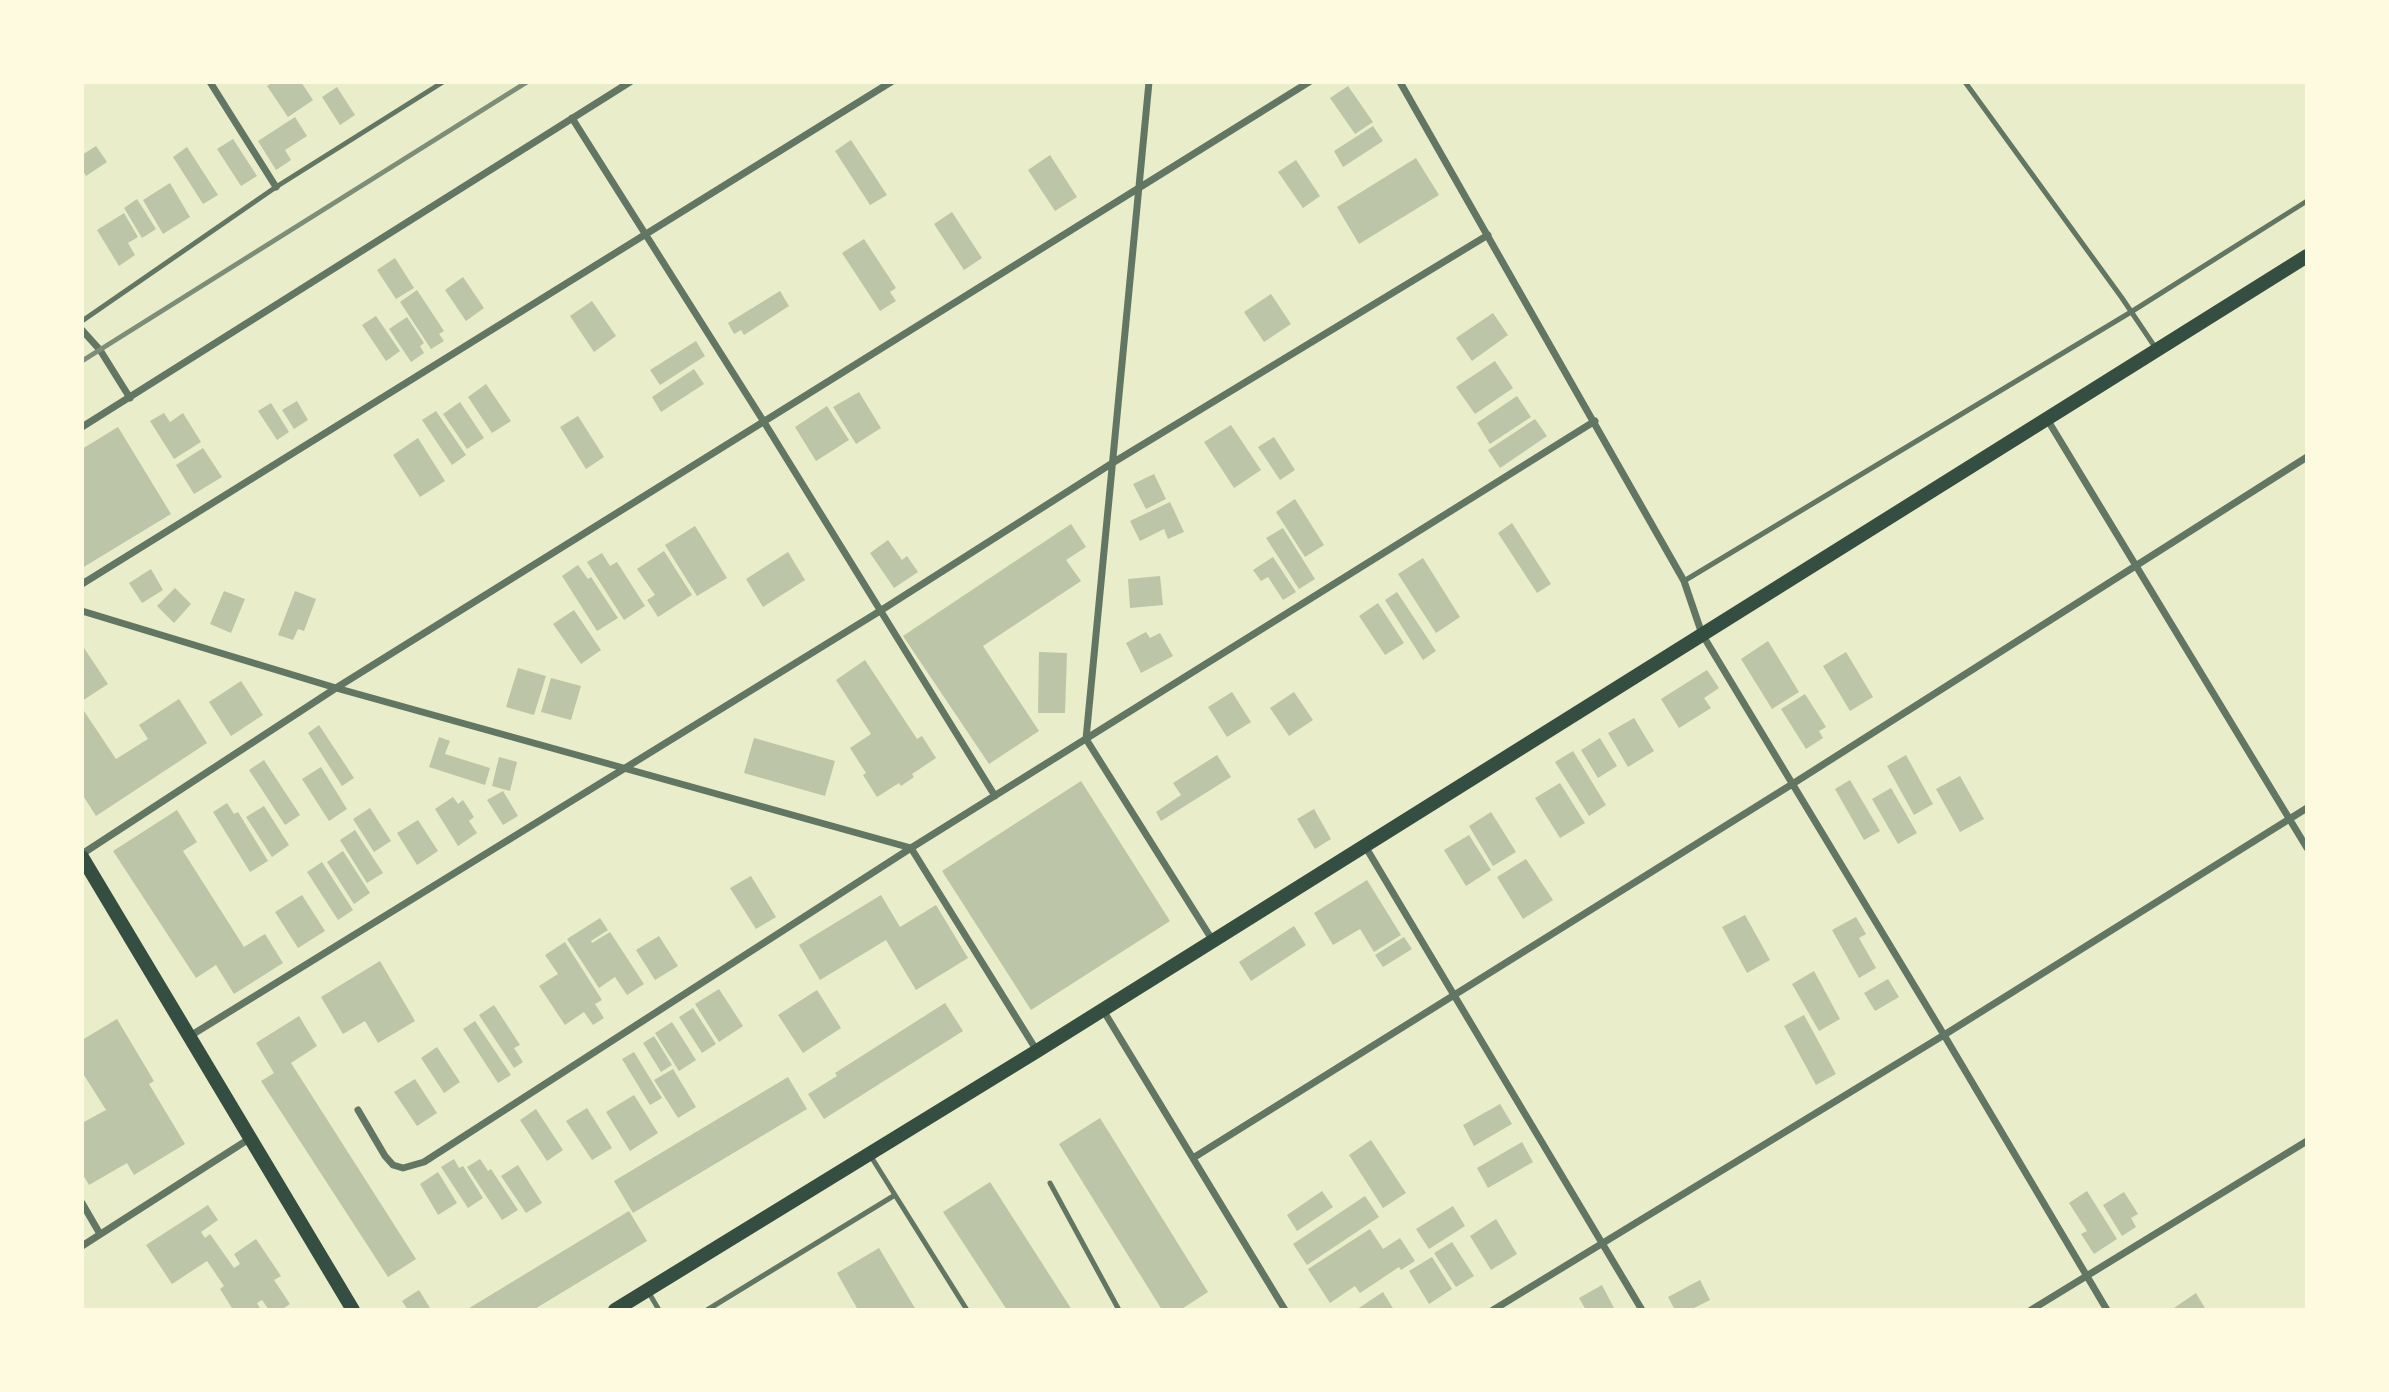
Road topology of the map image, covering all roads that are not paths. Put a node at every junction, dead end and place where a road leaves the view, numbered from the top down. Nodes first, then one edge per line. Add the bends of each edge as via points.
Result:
1 (210, 82) edge
2 (443, 82) edge
3 (630, 82) edge
4 (891, 82) edge
5 (1149, 82) edge
6 (1310, 82) edge
7 (1400, 82) edge
8 (1965, 82) edge
9 (572, 118) junction
10 (276, 187) junction
11 (1140, 187) junction
12 (2307, 201) edge
13 (647, 234) junction
14 (1488, 235) junction
15 (2307, 256) edge
16 (2131, 312) junction
17 (82, 321) edge
18 (82, 330) edge
19 (2157, 350) junction
20 (130, 398) junction
21 (2046, 418) junction
22 (1595, 421) junction
23 (764, 422) junction
24 (82, 427) edge
25 (2307, 457) edge
26 (1114, 462) junction
27 (2135, 565) junction
28 (1684, 582) junction
29 (82, 584) edge
30 (82, 611) edge
31 (880, 611) junction
32 (1702, 634) junction
33 (336, 688) junction
34 (1086, 739) junction
35 (627, 767) junction
36 (1794, 783) junction
37 (995, 796) junction
38 (2307, 808) edge
39 (2289, 818) junction
40 (1365, 845) junction
41 (911, 848) junction
42 (2307, 848) edge
43 (82, 856) edge
44 (1213, 942) junction
45 (1454, 996) junction
46 (1103, 1010) junction
47 (1944, 1035) junction
48 (189, 1036) junction
49 (1037, 1051) junction
50 (358, 1110) dead end
51 (249, 1139) junction
52 (2307, 1141) edge
53 (869, 1154) junction
54 (1193, 1158) junction
55 (1050, 1183) dead end
56 (895, 1195) junction
57 (82, 1203) edge
58 (100, 1234) junction
59 (1602, 1242) junction
60 (82, 1246) edge
61 (2087, 1276) junction
62 (647, 1290) junction
63 (352, 1309) edge
64 (614, 1310) edge
65 (659, 1310) edge
66 (707, 1310) edge
67 (967, 1310) edge
68 (1119, 1310) edge
69 (1285, 1310) edge
70 (1493, 1310) edge
71 (1642, 1310) edge
72 (2031, 1310) edge
73 (2107, 1310) edge

1 - 10 street
2 - 10 lane
3 - 9 street
4 - 13 street
5 - 11 street
6 - 11 street
7 - 14 street
8 - 16 lane
9 - 13 street
9 - 20 street
10 - 17 lane
11 - 23 street
11 - 26 street
12 - 16 lane
13 - 23 street
13 - 29 street
14 - 22 street
14 - 26 street
15 - 19 main road
16 - 19 lane
16 - 28 lane
18 - 20 street
19 - 21 main road
20 - 24 street
21 - 27 street
21 - 32 main road
22 - 28 street
22 - 34 street
23 - 31 street
23 - 33 street
25 - 27 street
26 - 31 street
26 - 34 street
27 - 36 street
27 - 39 street
28 - 32 street
30 - 33 street
31 - 35 street
31 - 37 street
32 - 36 street
32 - 40 main road
33 - 35 street
33 - 43 street
34 - 37 street
34 - 44 street
35 - 41 street
35 - 48 street
36 - 45 street
36 - 47 street
37 - 41 street
38 - 39 street
39 - 42 street
39 - 47 street
40 - 44 main road
40 - 45 street
41 - 49 street
41 - 50 street via 424,1162 402,1168 393,1165
43 - 48 main road
44 - 46 main road
45 - 54 street
45 - 59 street
46 - 49 main road
46 - 54 street
47 - 59 street
47 - 61 street
48 - 51 main road
49 - 53 main road
51 - 58 street
51 - 63 main road
52 - 61 street
53 - 56 lane
53 - 62 main road
54 - 69 street
55 - 68 lane
56 - 66 lane
56 - 67 lane
57 - 58 street
58 - 60 street
59 - 70 street
59 - 71 street
61 - 72 street
61 - 73 street
62 - 64 main road
62 - 65 lane

